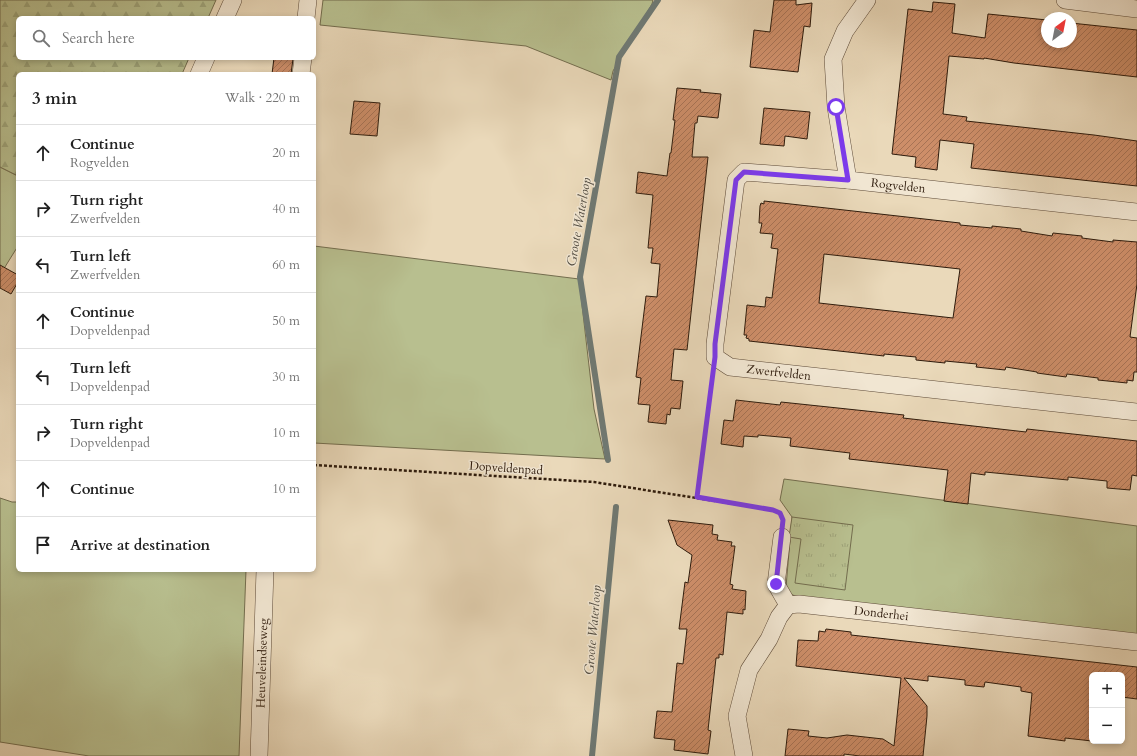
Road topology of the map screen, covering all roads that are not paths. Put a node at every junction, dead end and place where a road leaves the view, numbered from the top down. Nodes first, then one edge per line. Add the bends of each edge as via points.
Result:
1 (233, 0) edge
2 (308, 0) edge
3 (867, 0) edge
4 (1065, 0) edge
5 (1137, 9) edge
6 (226, 16) edge
7 (306, 16) edge
8 (205, 60) edge
9 (303, 60) edge
10 (200, 72) edge
11 (301, 72) edge
12 (848, 180) junction
13 (1137, 212) edge
14 (1137, 412) edge
15 (782, 537) road end
16 (265, 572) edge
17 (788, 605) junction
18 (1137, 642) edge
19 (259, 756) edge
20 (744, 756) edge

1 - 6 street
2 - 7 street
3 - 12 street via 845,31 833,59 836,107
4 - 5 street
8 - 10 street
9 - 11 street
12 - 13 street, Rogvelden
12 - 14 street, Zwerfvelden via 744,172 736,180 715,357 730,367
15 - 17 street via 776,584
16 - 19 street, Heuveleindseweg
17 - 18 street, Donderhei via 799,604
17 - 20 street via 749,670 737,716

